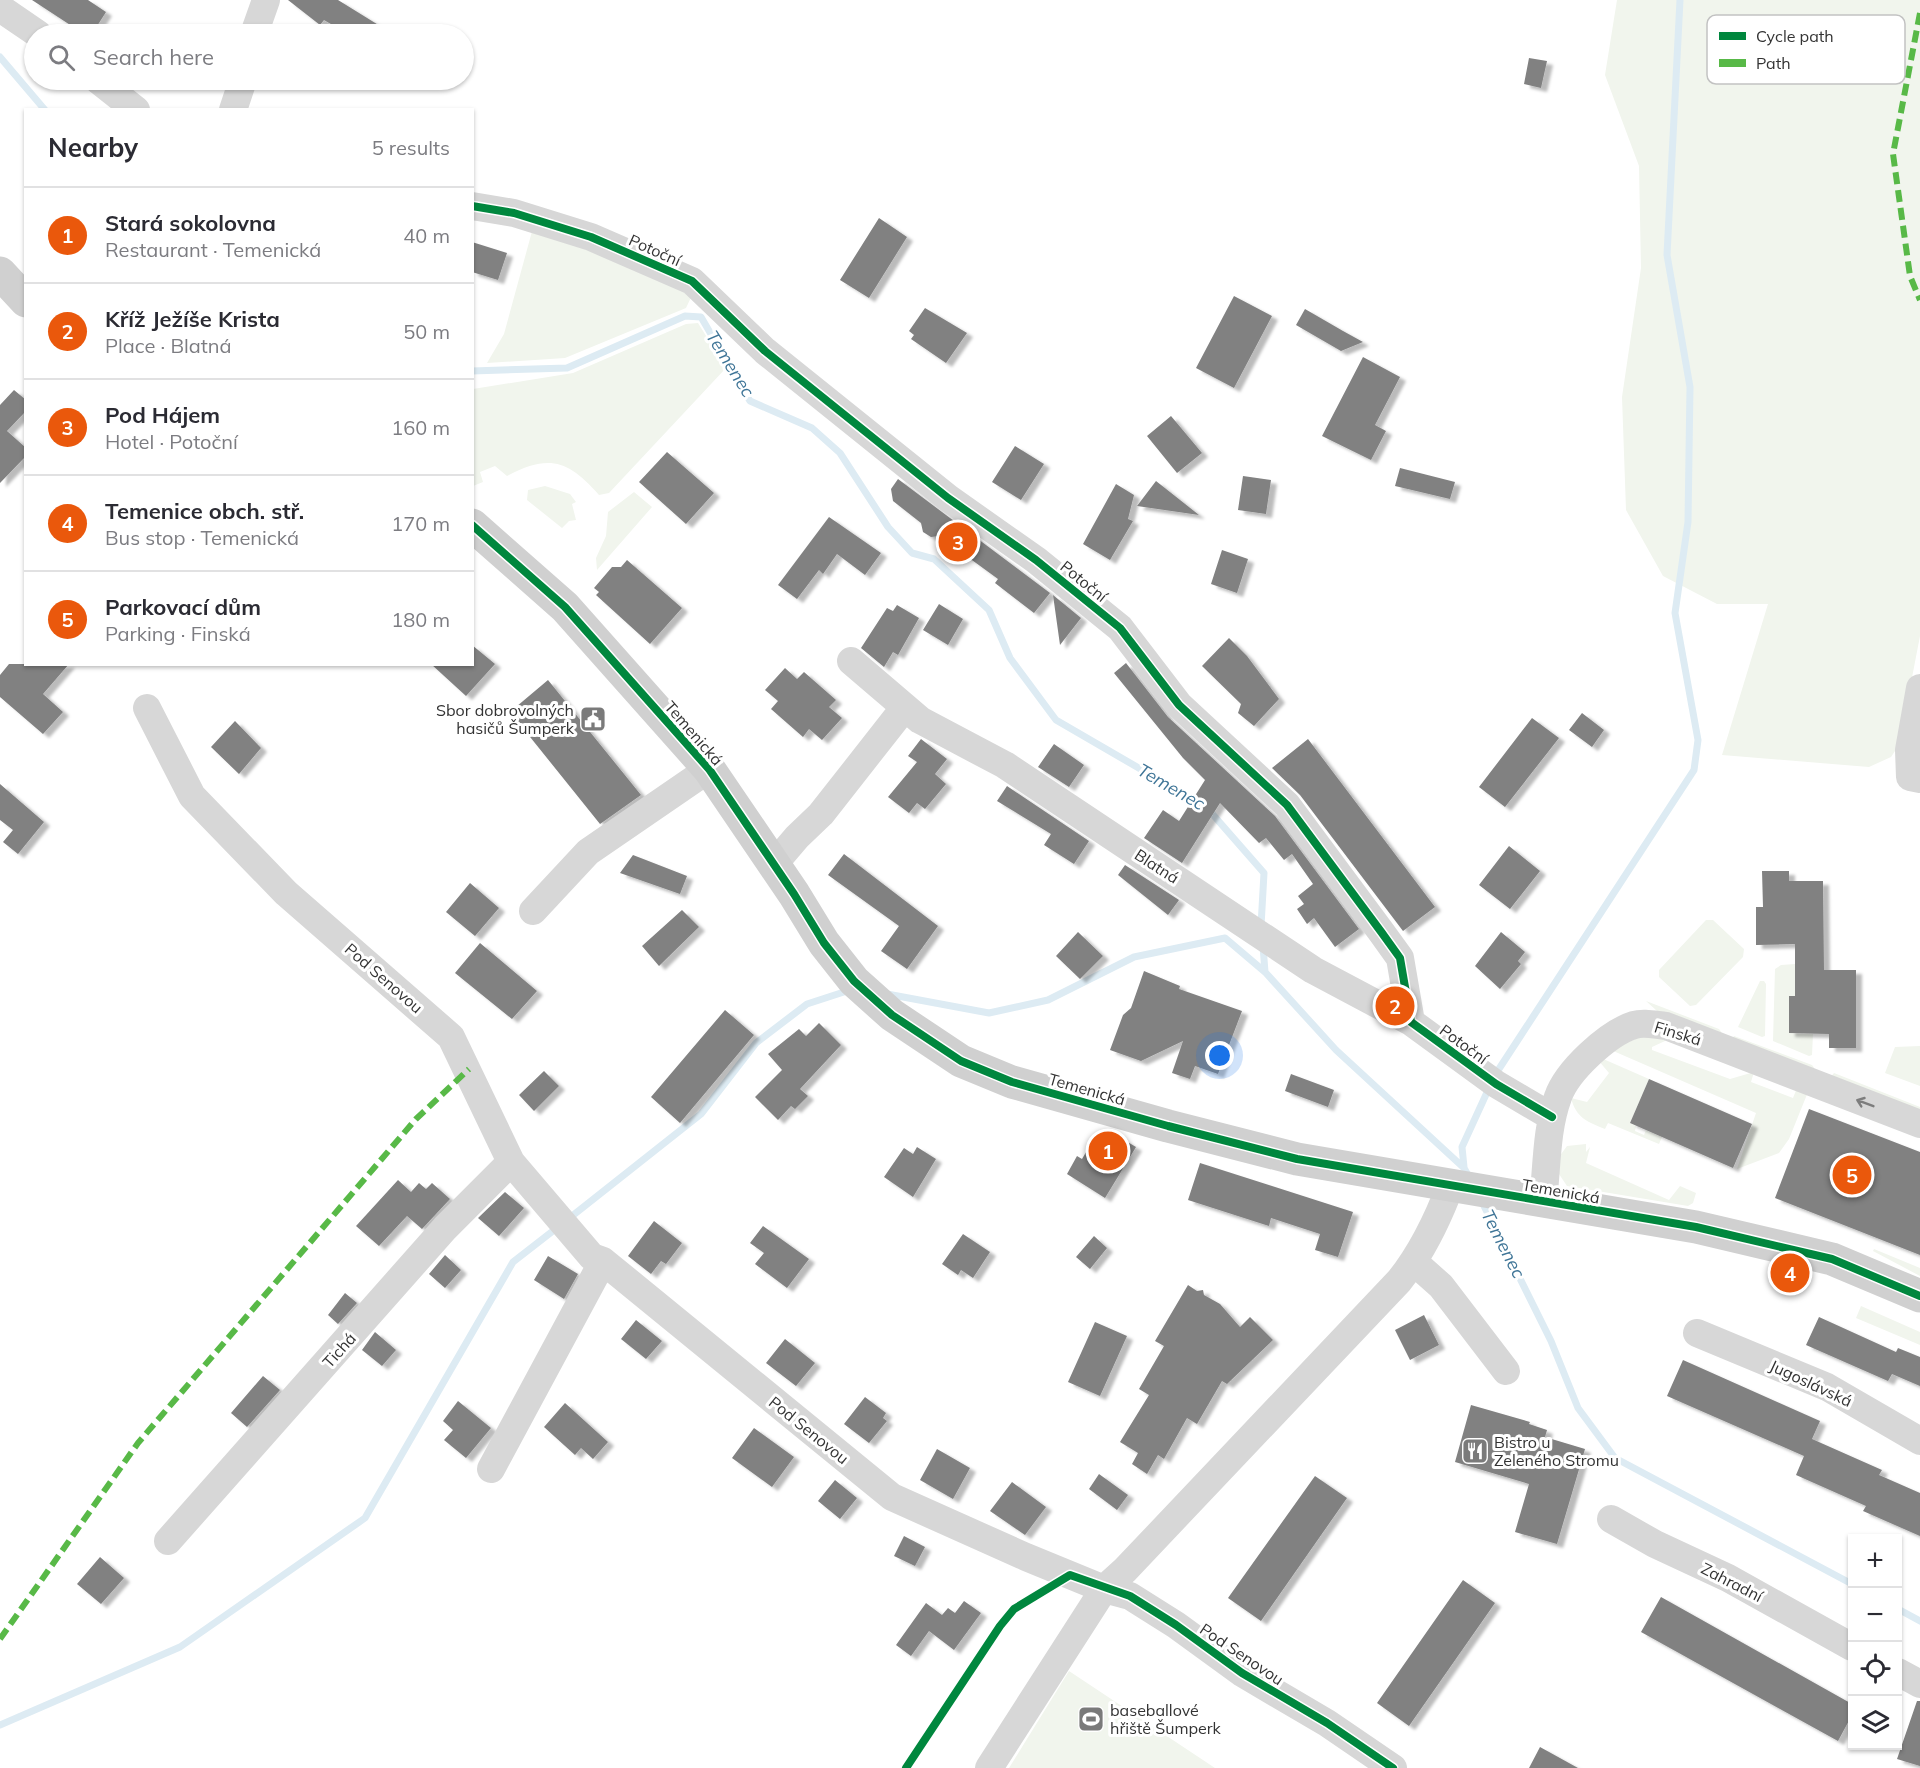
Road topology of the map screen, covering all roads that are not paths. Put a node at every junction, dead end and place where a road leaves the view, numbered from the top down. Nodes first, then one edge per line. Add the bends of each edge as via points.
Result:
1 (266, 0) edge
2 (0, 8) edge
3 (24, 24) edge
4 (258, 24) edge
5 (111, 90) edge
6 (240, 90) edge
7 (133, 108) edge
8 (234, 108) edge
9 (474, 206) edge
10 (474, 527) edge
11 (851, 661) dead end
12 (1920, 688) edge
13 (905, 707) junction
14 (147, 708) dead end
15 (709, 769) junction
16 (1915, 778) edge
17 (774, 864) junction
18 (533, 911) dead end
19 (1411, 1022) junction
20 (1552, 1117) junction
21 (1920, 1124) edge
22 (511, 1161) junction
23 (1458, 1185) junction
24 (1532, 1200) junction
25 (603, 1261) junction
26 (1414, 1262) junction
27 (1920, 1296) edge
28 (1697, 1333) dead end
29 (1506, 1371) dead end
30 (1920, 1441) edge
31 (491, 1469) dead end
32 (1611, 1520) dead end
33 (168, 1541) dead end
34 (1104, 1589) junction
35 (1848, 1645) edge
36 (1902, 1674) edge
37 (1920, 1684) edge
38 (989, 1768) edge
39 (1393, 1768) edge

1 - 4 street
2 - 3 street
5 - 7 street
6 - 8 street
9 - 19 street, Potoční via 514,213 591,237 692,281 765,351 948,498 1036,560 1120,628 1179,705 1287,805 1382,933 1400,958
10 - 15 street, Temenická via 565,607
11 - 13 street, Blatná
12 - 16 street via 1909,750
13 - 17 street via 820,814
13 - 19 street, Blatná via 920,720 1005,765 1313,970
14 - 22 street, Pod Senovou via 192,796 285,893 451,1036
15 - 17 street, Temenická
15 - 18 street, Temenická via 588,852
17 - 23 street, Temenická via 824,943 854,981 892,1015 961,1061 1012,1082 1297,1159
19 - 20 street, Potoční via 1496,1084
21 -> 20 street, Finská via 1666,1026 1637,1024 1595,1049 1565,1081
20 - 24 street, Finská
22 - 25 street, Pod Senovou via 592,1257
22 - 33 street, Tichá via 445,1228
23 - 24 street, Temenická
23 - 26 street
24 - 27 street, Temenická via 1696,1227 1832,1259
25 - 31 street
25 - 34 street, Pod Senovou via 892,1497
26 - 29 street via 1441,1286
26 - 34 street
28 - 30 street, Jugoslávská via 1827,1387
32 - 35 street, Zahradní via 1728,1578
34 - 38 street
34 - 39 street, Pod Senovou via 1131,1596 1242,1673
36 - 37 street

